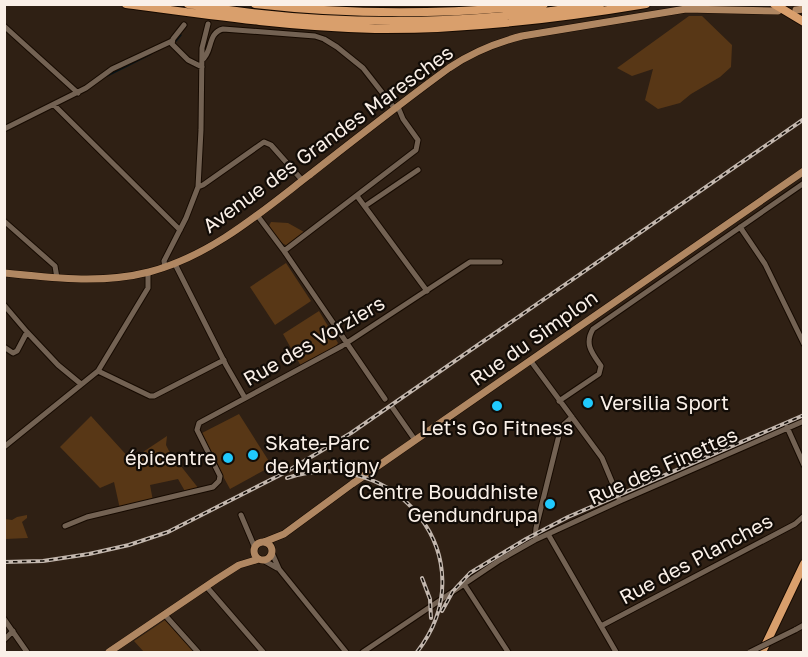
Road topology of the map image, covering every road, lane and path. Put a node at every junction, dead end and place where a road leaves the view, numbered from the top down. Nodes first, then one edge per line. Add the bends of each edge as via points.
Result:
1 (126, 4) edge
2 (151, 4) edge
3 (188, 4) edge
4 (255, 4) edge
5 (505, 4) edge
6 (544, 4) edge
7 (600, 4) edge
8 (639, 4) edge
9 (646, 4) edge
10 (621, 8) junction
11 (776, 8) edge
12 (463, 10) junction
13 (234, 19) junction
14 (804, 22) edge
15 (208, 24) dead end
16 (184, 25) dead end
17 (4, 26) edge
18 (172, 41) junction
19 (202, 60) junction
20 (202, 67) junction
21 (78, 93) junction
22 (54, 105) junction
23 (396, 108) junction
24 (4, 129) edge
25 (418, 170) dead end
26 (804, 171) edge
27 (302, 180) junction
28 (804, 183) edge
29 (198, 186) junction
30 (357, 196) junction
31 (365, 206) junction
32 (257, 215) junction
33 (4, 221) edge
34 (740, 227) junction
35 (180, 230) junction
36 (284, 251) junction
37 (500, 262) dead end
38 (175, 264) junction
39 (165, 267) junction
40 (4, 273) edge
41 (148, 273) junction
42 (57, 278) junction
43 (427, 291) junction
44 (4, 305) edge
45 (27, 332) junction
46 (346, 344) junction
47 (804, 344) edge
48 (4, 347) edge
49 (224, 360) junction
50 (530, 360) junction
51 (98, 371) junction
52 (81, 384) junction
53 (245, 398) junction
54 (385, 399) dead end
55 (559, 400) junction
56 (392, 407) dead end
57 (572, 417) junction
58 (804, 421) edge
59 (787, 427) junction
60 (415, 440) junction
61 (4, 447) edge
62 (804, 465) edge
63 (620, 501) junction
64 (241, 515) dead end
65 (804, 516) edge
66 (65, 526) dead end
67 (284, 534) junction
68 (548, 534) junction
69 (252, 536) junction
70 (535, 540) junction
71 (263, 542) junction
72 (255, 548) junction
73 (272, 551) junction
74 (261, 559) junction
75 (804, 564) edge
76 (239, 565) junction
77 (279, 569) junction
78 (477, 575) junction
79 (804, 579) edge
80 (464, 584) junction
81 (206, 586) junction
82 (472, 598) junction
83 (164, 614) junction
84 (4, 619) edge
85 (804, 625) edge
86 (601, 626) junction
87 (13, 631) junction
88 (4, 640) edge
89 (27, 652) edge
90 (109, 652) edge
91 (198, 652) edge
92 (263, 652) edge
93 (346, 652) edge
94 (363, 652) edge
95 (508, 652) edge
96 (616, 652) edge
97 (750, 652) edge
98 (762, 652) edge
99 (768, 652) edge

1 - 13 highway
2 - 13 highway
3 - 7 highway via 294,18 404,21 508,16
4 - 12 highway via 365,12
5 - 12 highway
6 - 12 highway
8 - 10 highway
9 - 10 highway
10 - 13 highway via 529,22 435,28 340,28
11 - 14 highway
11 - 23 main road, Avenue des Grandes Maresches via 686,9 522,36 462,59
15 - 19 street
16 - 18 street
17 - 21 street
18 - 20 street via 179,53
18 - 21 street via 103,74
19 - 20 street
19 - 23 street via 213,34 223,28 318,37 334,44 363,68
20 - 29 street
21 - 22 street
22 - 24 street
22 - 35 street
23 - 27 main road, Avenue des Grandes Maresches
23 - 30 street via 417,138 417,148
25 - 31 street
26 - 50 main road, Rue du Simplon
27 - 29 street via 274,147 264,142
27 - 32 main road, Avenue des Grandes Maresches
28 - 34 street
29 - 35 street
30 - 31 street
30 - 36 street
31 - 43 street
32 - 36 street
32 - 38 main road, Avenue des Grandes Maresches via 214,245
33 - 42 street via 55,266
34 - 47 street via 765,264
34 - 55 street via 593,329 588,342 601,366 599,374
35 - 39 street via 164,261
36 - 46 street
37 - 43 street, Rue des Vorziers via 472,262
38 - 39 main road, Avenue des Grandes Maresches
38 - 49 street
39 - 41 main road, Avenue des Grandes Maresches
40 - 42 main road, Avenue des Grandes Maresches
41 - 42 main road, Avenue des Grandes Maresches via 103,279
41 - 51 street via 148,290
43 - 46 street, Rue des Vorziers
44 - 45 street
45 - 48 street via 17,351 13,353
45 - 52 street
46 - 53 street, Rue des Vorziers
46 - 54 street
49 - 51 street via 154,396
49 - 53 street
50 - 55 street
50 - 60 main road, Rue du Simplon
51 - 52 street
52 - 61 street
53 - 66 street, Rue des Vorziers via 197,427 220,476 213,487
55 - 57 street
56 - 60 street
57 - 63 street via 602,458
57 - 70 street via 561,427
58 - 59 street, Rue des Finettes
59 - 62 street
59 - 63 street, Rue des Finettes
60 - 67 main road, Rue du Simplon
63 - 68 street, Rue des Finettes
64 - 69 street
65 - 86 street, Rue des Planches
67 - 71 main road, Rue du Simplon
67 - 73 main road, Rue du Simplon
68 - 70 street, Rue des Finettes
68 - 86 street
69 - 71 street
69 - 72 street
70 - 78 street, Rue des Finettes
71 - 72 main road
71 - 73 main road via 270,544
72 - 74 main road
72 - 76 main road
73 - 74 main road via 269,558
73 - 77 street
74 - 76 main road
74 - 77 street
75 - 98 highway
76 - 81 main road
77 - 93 street
78 - 80 street, Rue des Finettes
78 - 82 street via 471,588
79 - 99 highway
80 - 82 street
80 - 94 street, Rue des Finettes
81 - 83 main road
81 - 92 street
82 - 95 street
83 - 90 main road
83 - 91 street
84 - 87 street
85 - 97 street, bridge
86 - 96 street
87 - 88 street
87 - 89 street

